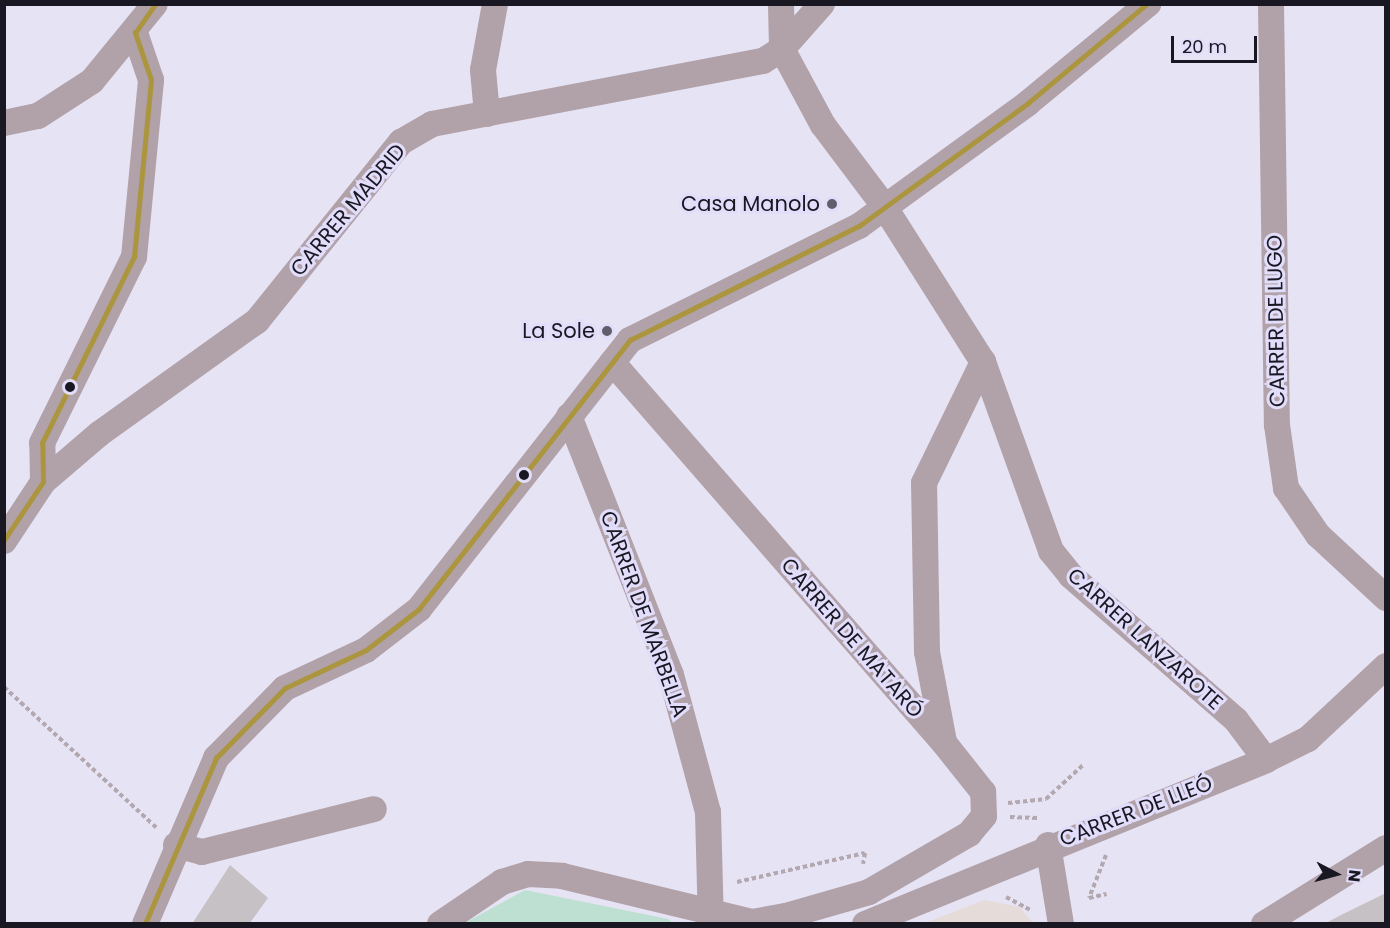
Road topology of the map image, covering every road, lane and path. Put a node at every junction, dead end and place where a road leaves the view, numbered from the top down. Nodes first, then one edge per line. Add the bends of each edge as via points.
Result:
1 (155, 4) edge
2 (495, 4) edge
3 (782, 4) edge
4 (822, 4) edge
5 (1148, 4) edge
6 (1271, 4) edge
7 (135, 33) junction
8 (782, 49) junction
9 (487, 114) junction
10 (4, 123) edge
11 (884, 206) junction
12 (612, 362) junction
13 (983, 362) junction
14 (569, 416) junction
15 (43, 482) junction
16 (4, 541) edge
17 (1386, 597) edge
18 (1386, 666) edge
19 (4, 687) edge
20 (944, 742) junction
21 (1266, 760) junction
22 (1083, 765) dead end
23 (983, 803) junction
24 (374, 808) dead end
25 (1123, 818) junction
26 (176, 846) junction
27 (1048, 846) junction
28 (1386, 848) edge
29 (865, 853) dead end
30 (708, 879) junction
31 (868, 892) junction
32 (1107, 894) dead end
33 (1002, 896) dead end
34 (710, 916) edge
35 (1034, 918) dead end
36 (145, 924) edge
37 (440, 924) edge
38 (813, 924) edge
39 (866, 924) edge
40 (1061, 924) edge
41 (1264, 924) edge

1 - 7 street
2 - 9 street via 483,70
3 - 8 street, CARRER LANZAROTE
4 - 8 street
5 - 11 street via 1028,103
6 - 17 street, CARRER DE LUGO via 1277,425 1286,488 1318,535
7 - 10 street via 92,81 38,116
7 - 15 street via 151,80 134,257 42,443
8 - 9 street, CARRER MADRID via 763,61
8 - 11 street, CARRER LANZAROTE via 823,125
9 - 15 street, CARRER MADRID via 432,124 401,142 257,321 99,434
11 - 12 street via 859,226 630,340
11 - 13 street, CARRER LANZAROTE
12 - 14 street
12 - 20 street, CARRER DE MATARÓ
13 - 20 street via 924,483 927,652
13 - 21 street, CARRER LANZAROTE via 1051,551 1071,576 1236,720
14 - 26 street via 420,609 366,650 285,688 216,758
14 - 30 street, CARRER DE MARBELLA via 671,675 708,812
15 - 16 street, CARRER MADRID
18 - 21 street, CARRER DE LLEÓ via 1308,739
19 - 26 path
20 - 23 street, CARRER DE MATARÓ via 983,792
21 - 25 street, CARRER DE LLEÓ
22 - 23 path via 1046,799 1027,805
23 - 31 street via 984,816 969,834
24 - 26 street via 202,852
25 - 27 street, CARRER DE LLEÓ
25 - 32 path via 1119,838 1106,856 1089,898
26 - 36 street
27 - 39 street, CARRER DE LLEÓ
27 - 40 street
28 - 41 street
29 - 30 path via 724,885
30 - 34 street, CARRER DE MARBELLA
31 - 34 street via 752,922
31 - 38 street
33 - 35 path via 1029,909
34 - 37 street via 528,874 502,882

